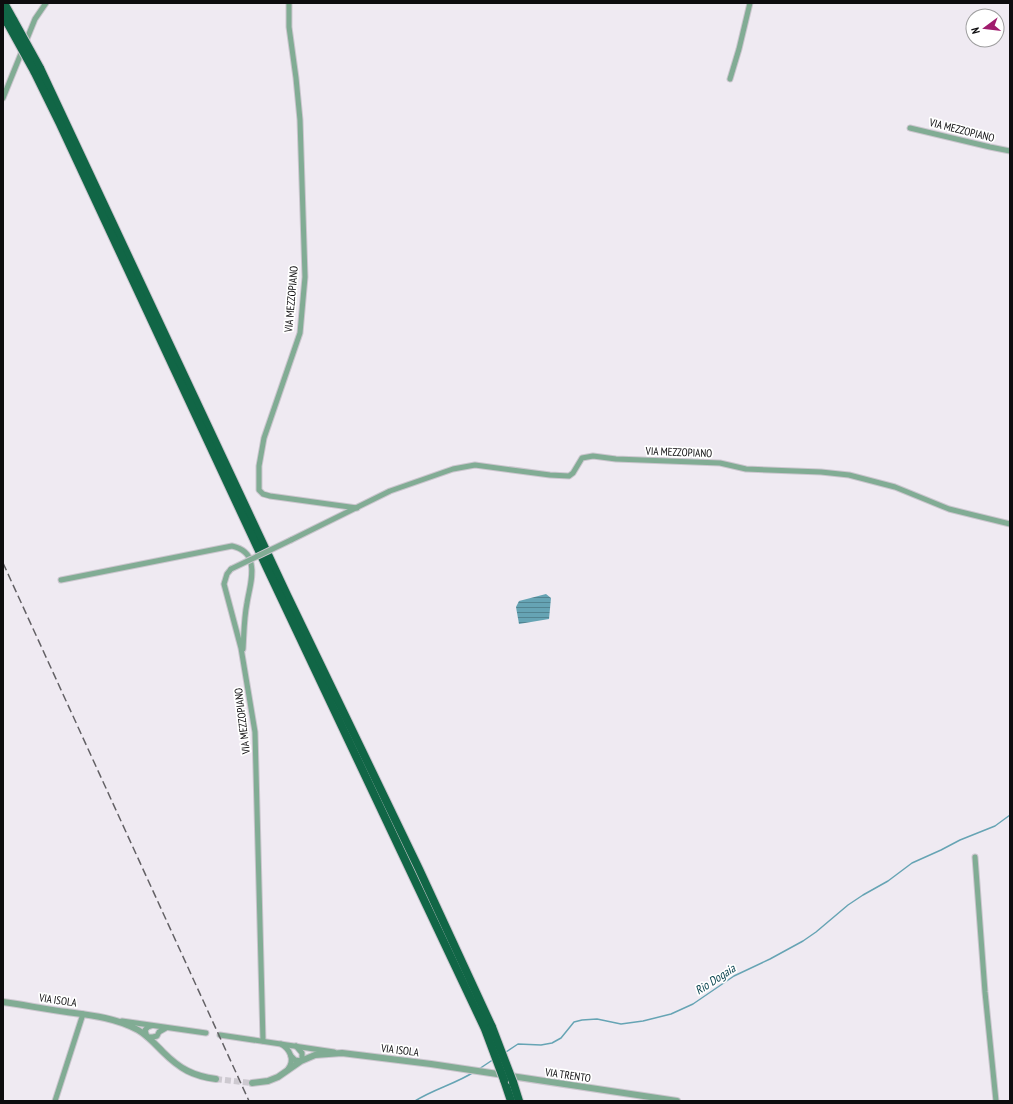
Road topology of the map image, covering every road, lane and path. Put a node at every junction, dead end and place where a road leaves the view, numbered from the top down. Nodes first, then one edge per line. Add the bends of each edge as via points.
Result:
1 (4, 3) edge
2 (46, 3) edge
3 (289, 3) edge
4 (750, 3) edge
5 (3, 15) edge
6 (11, 22) junction
7 (730, 79) dead end
8 (3, 98) edge
9 (910, 128) dead end
10 (1010, 151) edge
11 (358, 508) junction
12 (1010, 524) edge
13 (61, 580) dead end
14 (244, 662) junction
15 (975, 857) dead end
16 (3, 1002) edge
17 (83, 1014) junction
18 (110, 1019) junction
19 (155, 1026) junction
20 (169, 1028) junction
21 (489, 1028) junction
22 (158, 1033) junction
23 (206, 1033) dead end
24 (220, 1035) dead end
25 (147, 1037) junction
26 (263, 1041) junction
27 (280, 1044) junction
28 (294, 1046) junction
29 (162, 1052) junction
30 (289, 1053) junction
31 (342, 1053) junction
32 (301, 1061) junction
33 (455, 1068) joint
34 (286, 1072) junction
35 (216, 1079) tunnel mouth
36 (252, 1083) tunnel mouth
37 (55, 1101) edge
38 (511, 1101) edge
39 (519, 1101) edge
40 (677, 1101) edge
41 (996, 1101) edge

1 - 6 highway
2 - 8 street via 35,19
3 - 11 street, VIA MEZZOPIANO via 289,27 300,120 304,284 300,333 264,438 259,466 259,490 270,496
4 - 7 street
5 - 6 highway
6 - 21 highway, bridge via 37,70 419,869
9 - 10 street, VIA MEZZOPIANO
11 - 12 street, VIA MEZZOPIANO via 406,484 463,466 561,476 571,475 582,458 593,456 720,463 746,469 821,472 849,476 895,487 949,509
11 - 14 street, VIA MEZZOPIANO, bridge via 231,569 227,574 224,584
13 - 14 street via 232,546 241,548 249,557 252,569 244,626
14 - 26 street, VIA MEZZOPIANO via 255,732
15 - 41 street
16 - 17 street, VIA ISOLA
17 - 18 street, VIA ISOLA
17 - 37 street
18 - 19 street, VIA ISOLA
18 - 25 street, VIA ISOLA via 138,1030
19 - 20 street, VIA ISOLA
19 - 22 street
19 - 25 street via 146,1028
20 - 22 street, VIA ISOLA
20 - 23 street, VIA ISOLA
21 - 38 highway, bridge
21 - 39 highway, bridge
22 - 25 street, VIA ISOLA via 153,1037
22 - 29 street
24 - 26 street, VIA ISOLA
25 - 29 street, VIA ISOLA
26 - 27 street, VIA ISOLA
27 - 28 street, VIA ISOLA
27 - 30 street, VIA ISOLA
28 - 30 street via 289,1047
28 - 31 street, VIA ISOLA
28 - 32 street via 302,1053
29 - 35 street, VIA ISOLA via 181,1068 202,1077
30 - 32 street, VIA ISOLA via 295,1060
30 - 34 street via 291,1062
31 - 32 street, VIA ISOLA via 315,1055
31 - 33 street, VIA ISOLA
32 - 34 street, VIA ISOLA
33 - 40 street, VIA TRENTO
34 - 36 street, VIA ISOLA via 268,1081

